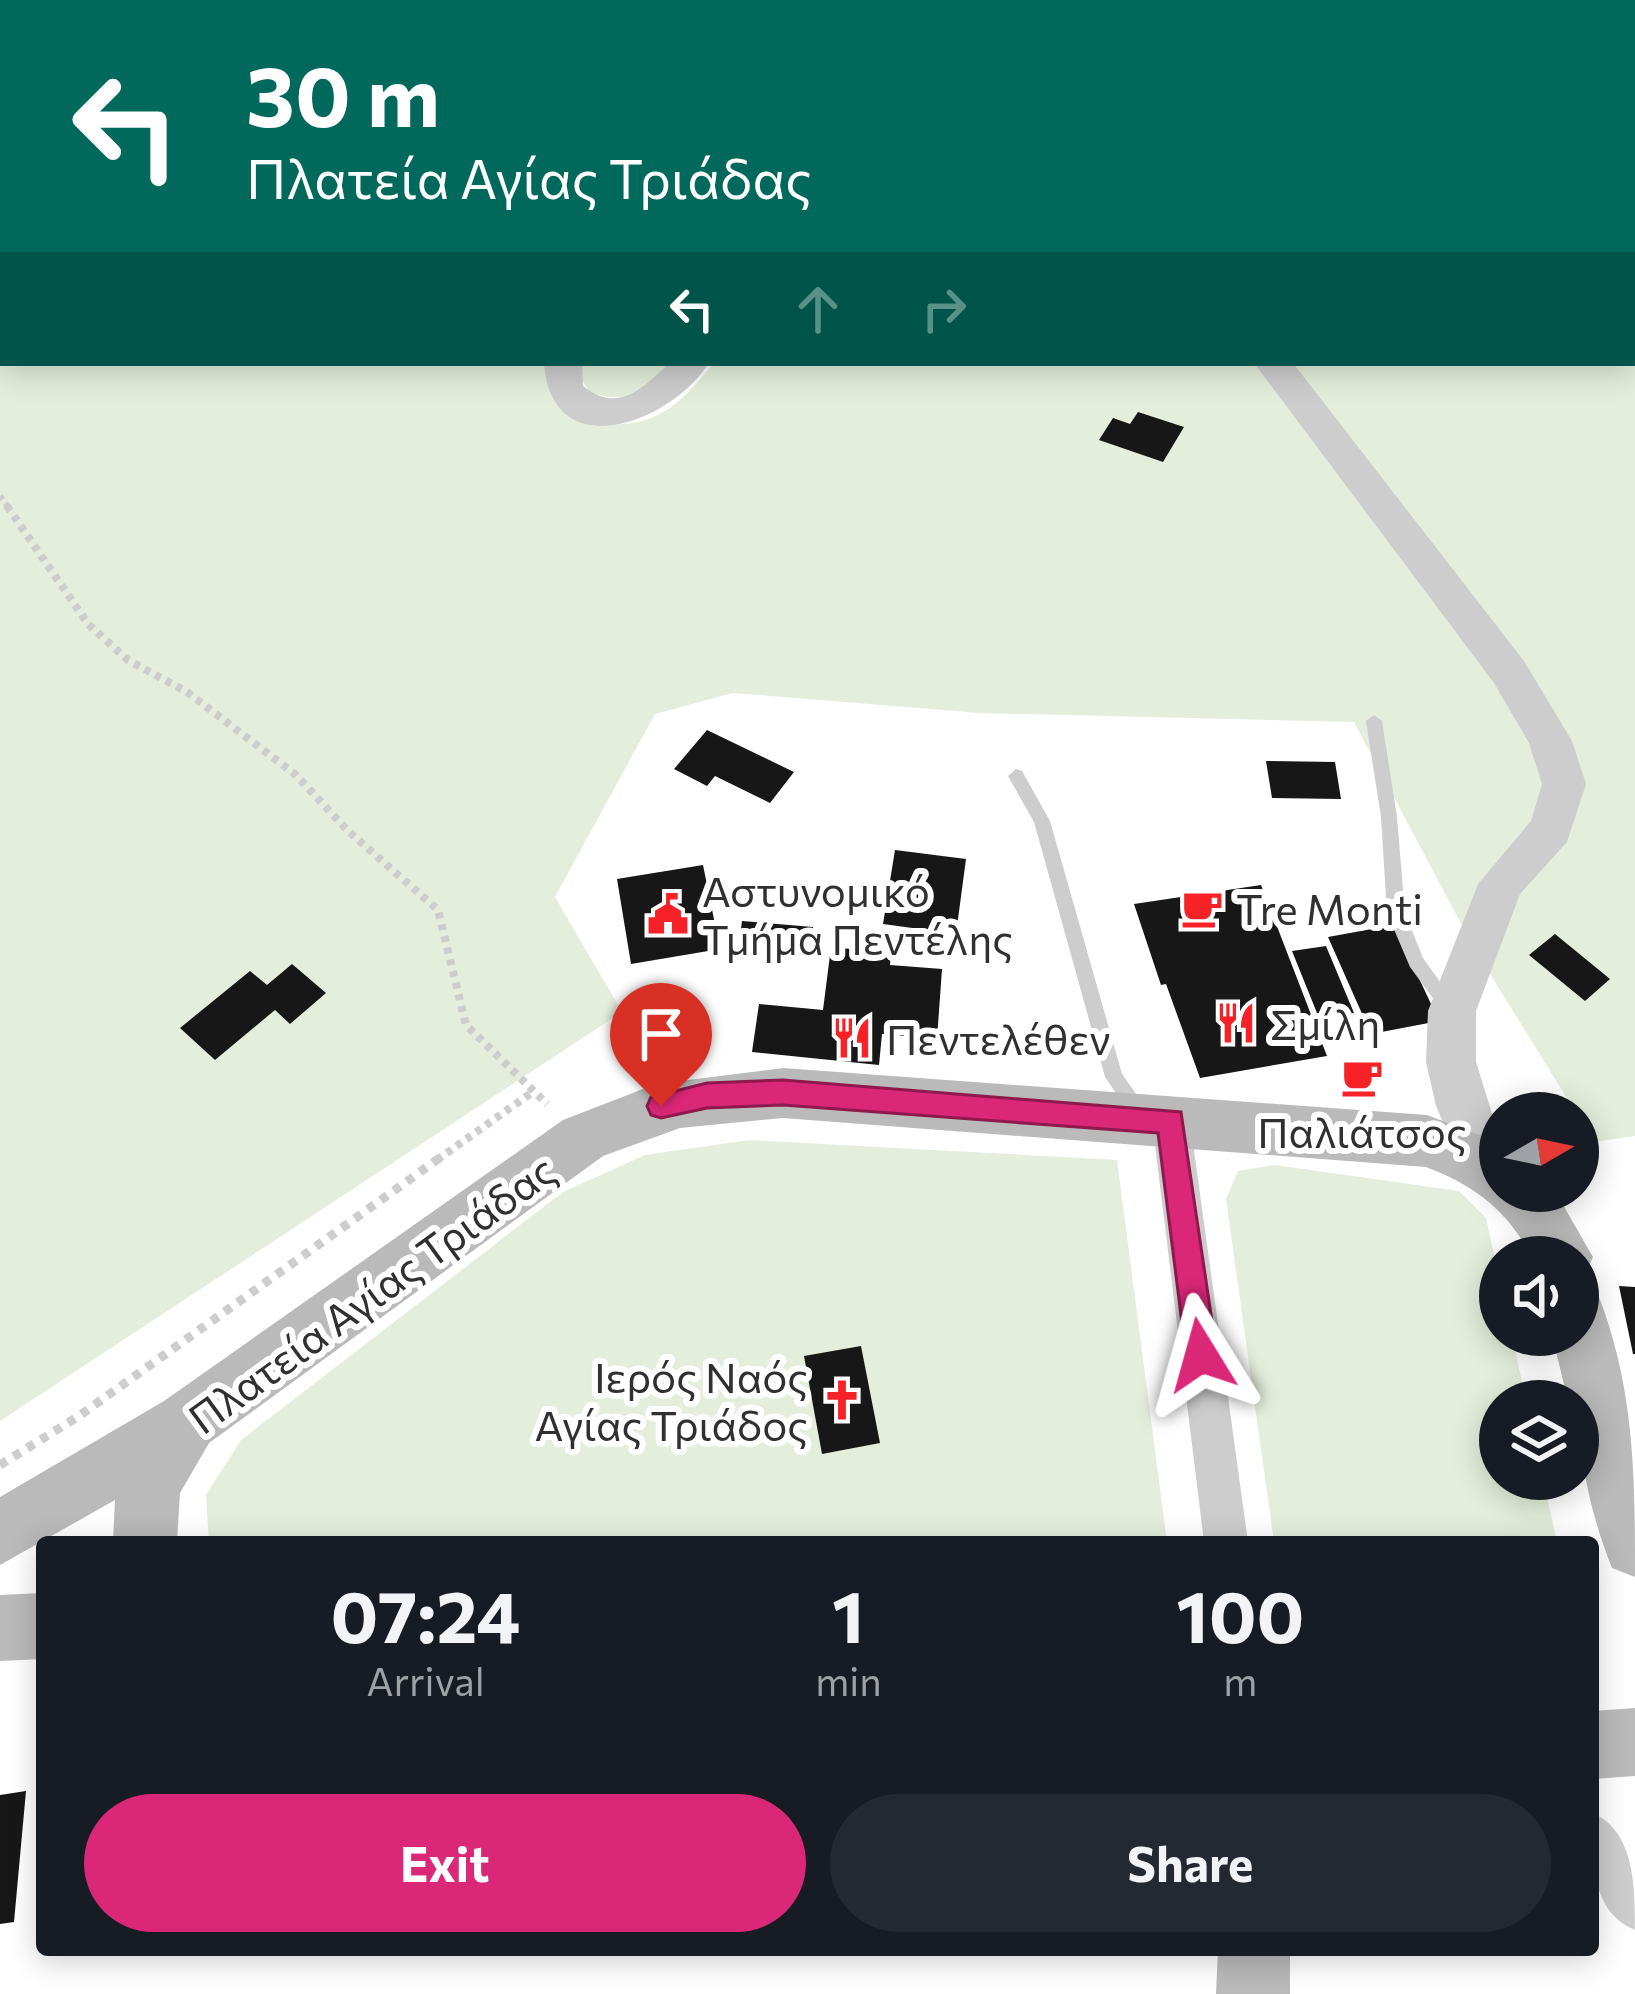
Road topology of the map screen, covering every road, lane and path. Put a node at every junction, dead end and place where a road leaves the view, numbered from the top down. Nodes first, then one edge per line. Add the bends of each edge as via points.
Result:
1 (563, 366) edge
2 (687, 366) edge
3 (1275, 366) edge
4 (0, 496) edge
5 (1374, 721) dead end
6 (1016, 776) dead end
7 (1451, 1011) junction
8 (1158, 1120) junction
9 (1479, 1138) edge
10 (1479, 1167) edge
11 (1588, 1356) edge
12 (187, 1421) junction
13 (0, 1465) edge
14 (0, 1533) edge
15 (145, 1536) edge
16 (1225, 1536) edge
17 (1635, 1545) edge
18 (36, 1626) edge
19 (0, 1628) edge
20 (1635, 1742) edge
21 (1599, 1745) edge
22 (1599, 1846) edge
23 (1635, 1906) edge
24 (1254, 1956) edge
25 (1253, 1994) edge

1 - 2 street via 565,391 578,404 622,413 650,402
3 - 7 street via 1509,672 1550,741 1564,784 1552,829 1501,884
4 - 13 path via 88,624 296,775 439,910 466,1025 534,1090
5 - 7 lane via 1396,913 1416,962
6 - 8 lane via 1042,821 1114,1077
7 - 9 street via 1451,1062
8 - 10 main road, Πλατεία Αγίας Τριάδας via 1426,1142
8 - 12 main road, Πλατεία Αγίας Τριάδας via 783,1093 707,1096 626,1115
8 - 16 street
11 - 17 main road
12 - 14 main road
12 - 15 main road, Πλατεία Αγίας Τριάδας via 145,1499
18 - 19 main road
20 - 21 main road
22 - 23 street
24 - 25 main road

